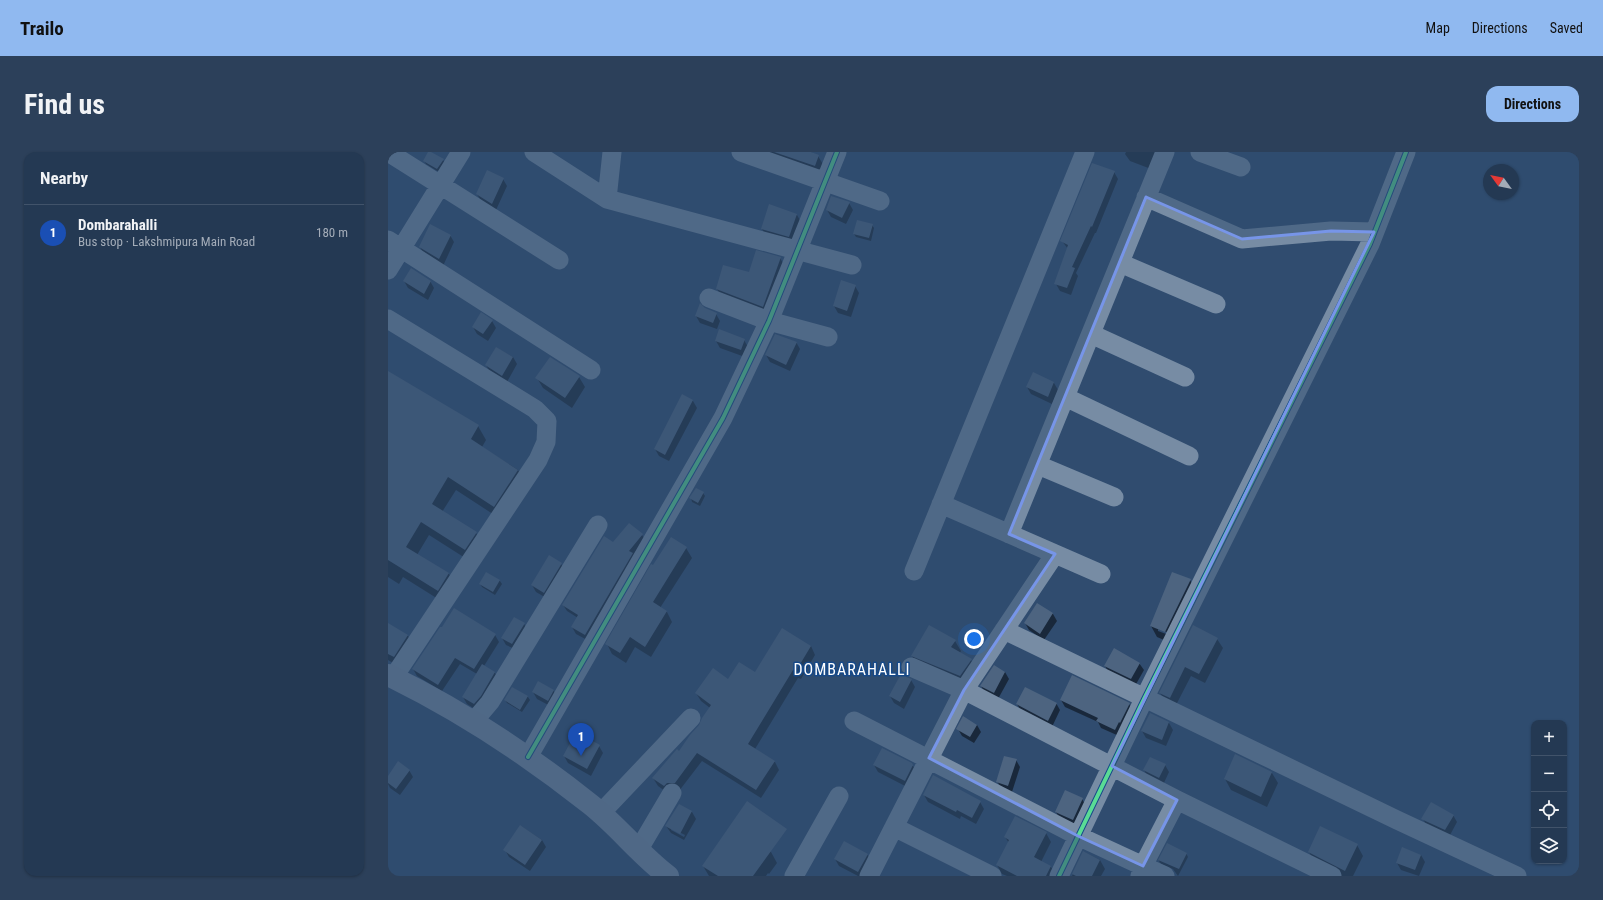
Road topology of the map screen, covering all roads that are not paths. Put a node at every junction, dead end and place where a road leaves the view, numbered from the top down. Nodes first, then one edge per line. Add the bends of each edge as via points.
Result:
1 (388, 152) edge
2 (461, 152) edge
3 (534, 152) edge
4 (612, 152) edge
5 (741, 152) edge
6 (836, 152) edge
7 (1085, 152) edge
8 (1165, 152) edge
9 (1200, 152) edge
10 (1406, 152) edge
11 (1241, 167) dead end
12 (825, 181) junction
13 (440, 186) junction
14 (1146, 197) junction
15 (607, 198) junction
16 (880, 201) dead end
17 (1374, 232) junction
18 (395, 244) edge
19 (798, 250) junction
20 (560, 260) dead end
21 (1120, 262) junction
22 (852, 265) dead end
23 (388, 270) edge
24 (709, 298) dead end
25 (1216, 304) dead end
26 (388, 319) edge
27 (769, 321) junction
28 (1091, 334) junction
29 (828, 337) dead end
30 (591, 370) dead end
31 (1185, 377) dead end
32 (1065, 397) junction
33 (1189, 456) dead end
34 (1038, 465) junction
35 (1114, 497) dead end
36 (941, 504) junction
37 (598, 525) dead end
38 (1009, 534) junction
39 (1055, 554) junction
40 (914, 570) dead end
41 (1102, 574) dead end
42 (1004, 630) junction
43 (911, 667) dead end
44 (391, 676) edge
45 (964, 690) junction
46 (1144, 699) junction
47 (691, 718) dead end
48 (854, 721) dead end
49 (474, 722) junction
50 (528, 757) junction
51 (928, 758) junction
52 (1112, 766) junction
53 (672, 793) dead end
54 (839, 796) dead end
55 (1177, 800) junction
56 (600, 814) junction
57 (894, 827) junction
58 (1078, 836) junction
59 (639, 849) junction
60 (1141, 871) edge
61 (1508, 875) edge
62 (668, 876) edge
63 (794, 876) edge
64 (869, 876) edge
65 (992, 876) edge
66 (1059, 876) edge
67 (1165, 876) edge
68 (1332, 876) edge

1 - 13 street
2 - 13 street
3 - 15 street
4 - 15 street
5 - 12 street
6 - 12 street
7 - 36 street
8 - 14 street
9 - 11 street
10 - 17 street
12 - 16 street
12 - 19 street
13 - 18 street
13 - 20 street
14 - 17 street via 1242,239 1330,231
14 - 21 street
15 - 19 street
17 - 46 street
18 - 23 street
18 - 30 street
19 - 22 street
19 - 27 street
21 - 25 street
21 - 28 street
24 - 27 street
26 - 44 street via 535,409 546,421 546,442 538,460
27 - 29 street
27 - 50 street via 723,418
28 - 31 street
28 - 32 street
32 - 33 street
32 - 34 street
34 - 35 street
34 - 38 street
36 - 38 street
36 - 40 street
37 - 49 street via 490,702
38 - 39 street
39 - 41 street
39 - 42 street
42 - 45 street
42 - 46 street
43 - 45 street
44 - 49 main road
45 - 51 street
45 - 52 street
46 - 52 street
46 - 61 street
47 - 56 street
48 - 51 street
49 - 50 main road
50 - 56 main road via 592,805
51 - 57 street
51 - 58 street
52 - 55 street
52 - 58 street
53 - 59 street
54 - 63 street
55 - 60 street
55 - 68 street
56 - 59 main road
57 - 64 street
57 - 65 street
58 - 60 street
58 - 66 street
59 - 62 main road
60 - 67 street

